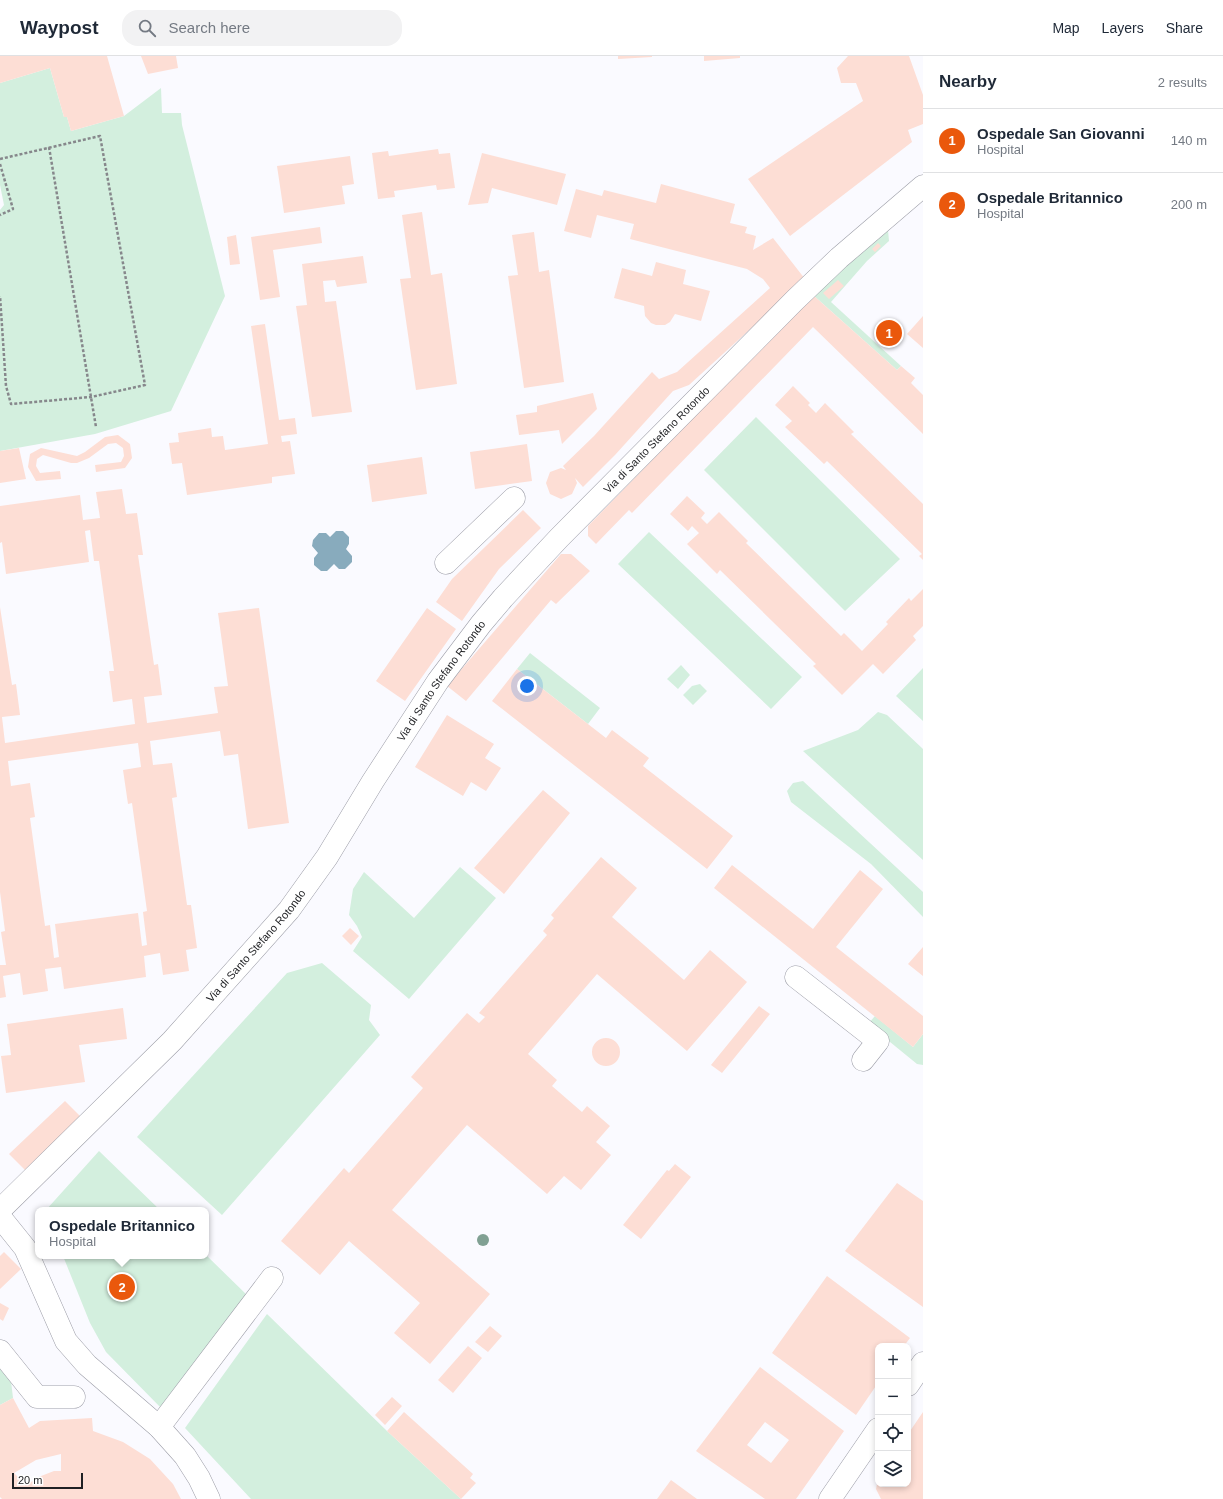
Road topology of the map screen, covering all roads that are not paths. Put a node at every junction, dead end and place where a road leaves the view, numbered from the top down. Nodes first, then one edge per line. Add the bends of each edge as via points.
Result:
1 (923, 186) edge
2 (514, 498) dead end
3 (446, 563) dead end
4 (796, 977) dead end
5 (863, 1060) dead end
6 (0, 1210) edge
7 (0, 1217) edge
8 (272, 1278) dead end
9 (0, 1352) edge
10 (923, 1363) edge
11 (911, 1381) edge
12 (74, 1397) dead end
13 (159, 1427) junction
14 (875, 1434) edge
15 (835, 1497) edge
16 (209, 1499) edge

1 - 6 street, Via di Santo Stefano Rotondo via 800,295 559,538 503,598 438,682 373,780 327,857 289,910 172,1042
2 - 3 street
4 - 5 street via 878,1041
7 - 13 street via 25,1248 66,1341 87,1365
8 - 13 street
9 - 12 street via 37,1397
10 - 11 street
13 - 16 street via 184,1456
14 - 15 street

